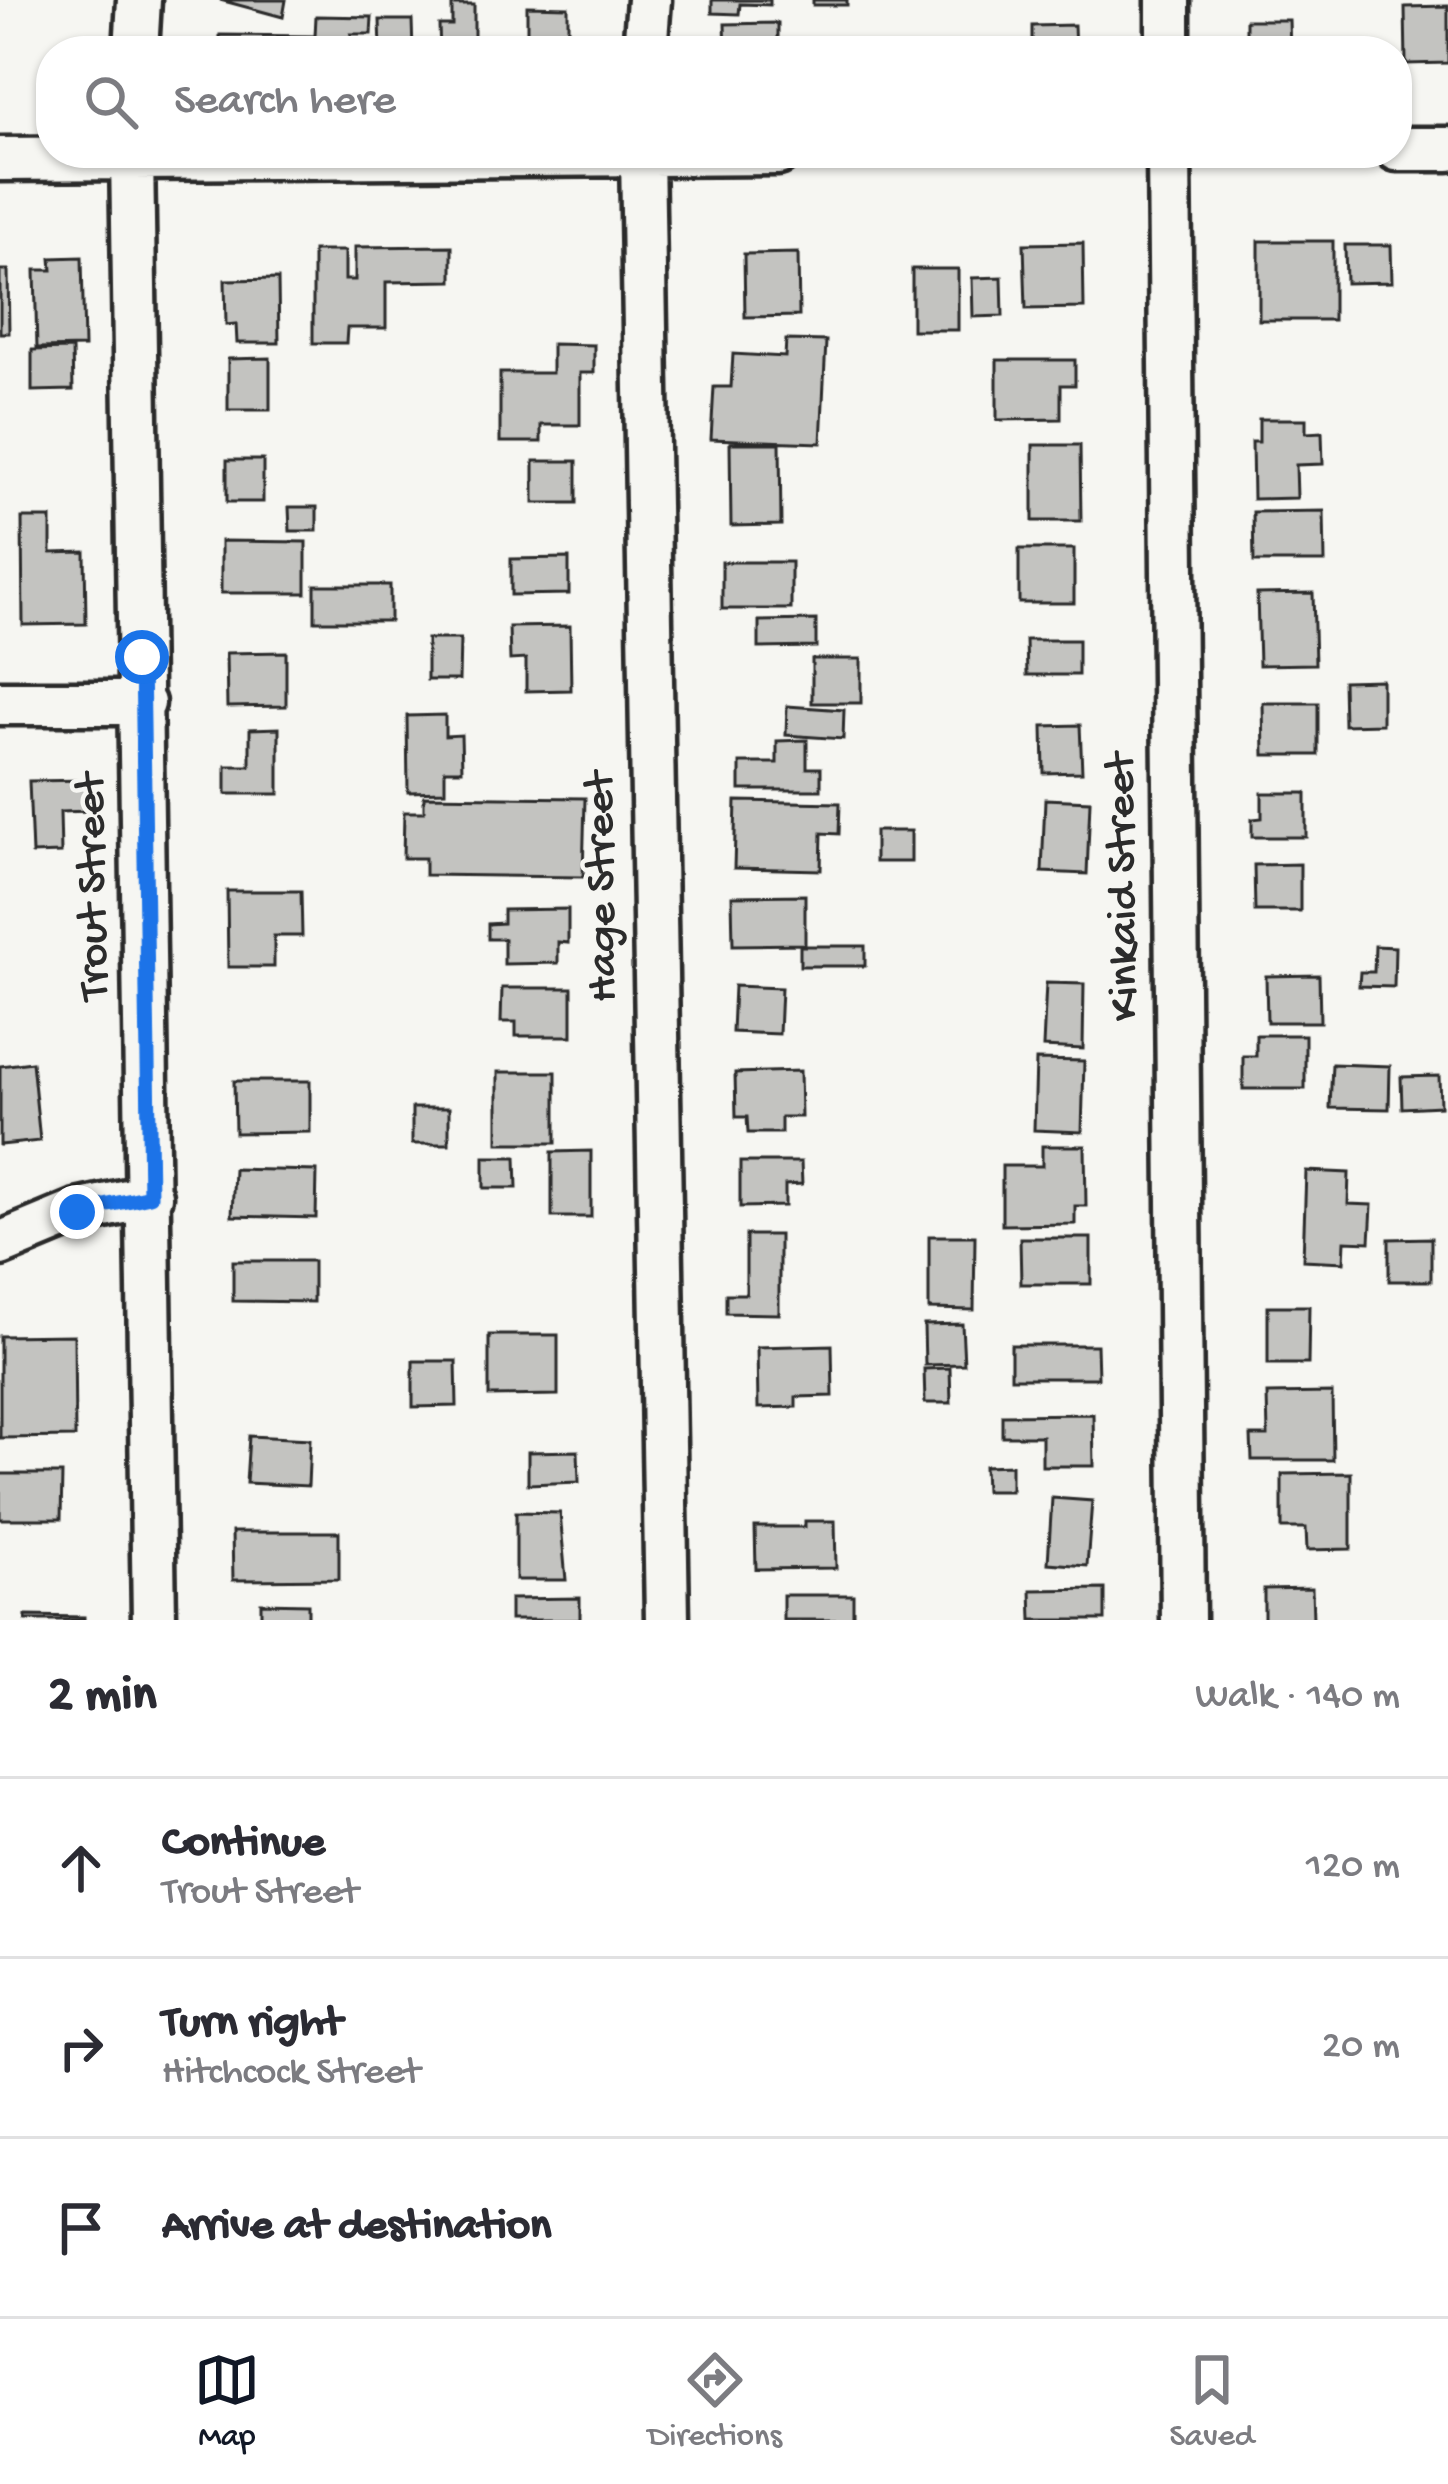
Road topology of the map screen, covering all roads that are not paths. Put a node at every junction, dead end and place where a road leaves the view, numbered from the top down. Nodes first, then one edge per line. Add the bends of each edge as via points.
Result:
1 (139, 0) edge
2 (649, 0) edge
3 (1168, 0) edge
4 (137, 36) edge
5 (646, 36) edge
6 (1168, 36) edge
7 (1412, 149) edge
8 (1448, 149) edge
9 (36, 158) edge
10 (0, 159) edge
11 (132, 168) edge
12 (642, 168) edge
13 (1169, 168) edge
14 (143, 703) junction
15 (0, 704) edge
16 (150, 1196) junction
17 (0, 1244) edge
18 (154, 1620) edge
19 (667, 1620) edge
20 (1183, 1620) edge

1 - 4 street
2 - 5 street
3 - 6 street
7 - 8 street
9 - 10 street
11 - 14 street, Trout Street
12 - 19 street, Hage Street
13 - 20 street, Kinkaid Street
14 - 15 street
14 - 16 street, Trout Street
16 - 17 street via 77,1212
16 - 18 street, Trout Street

